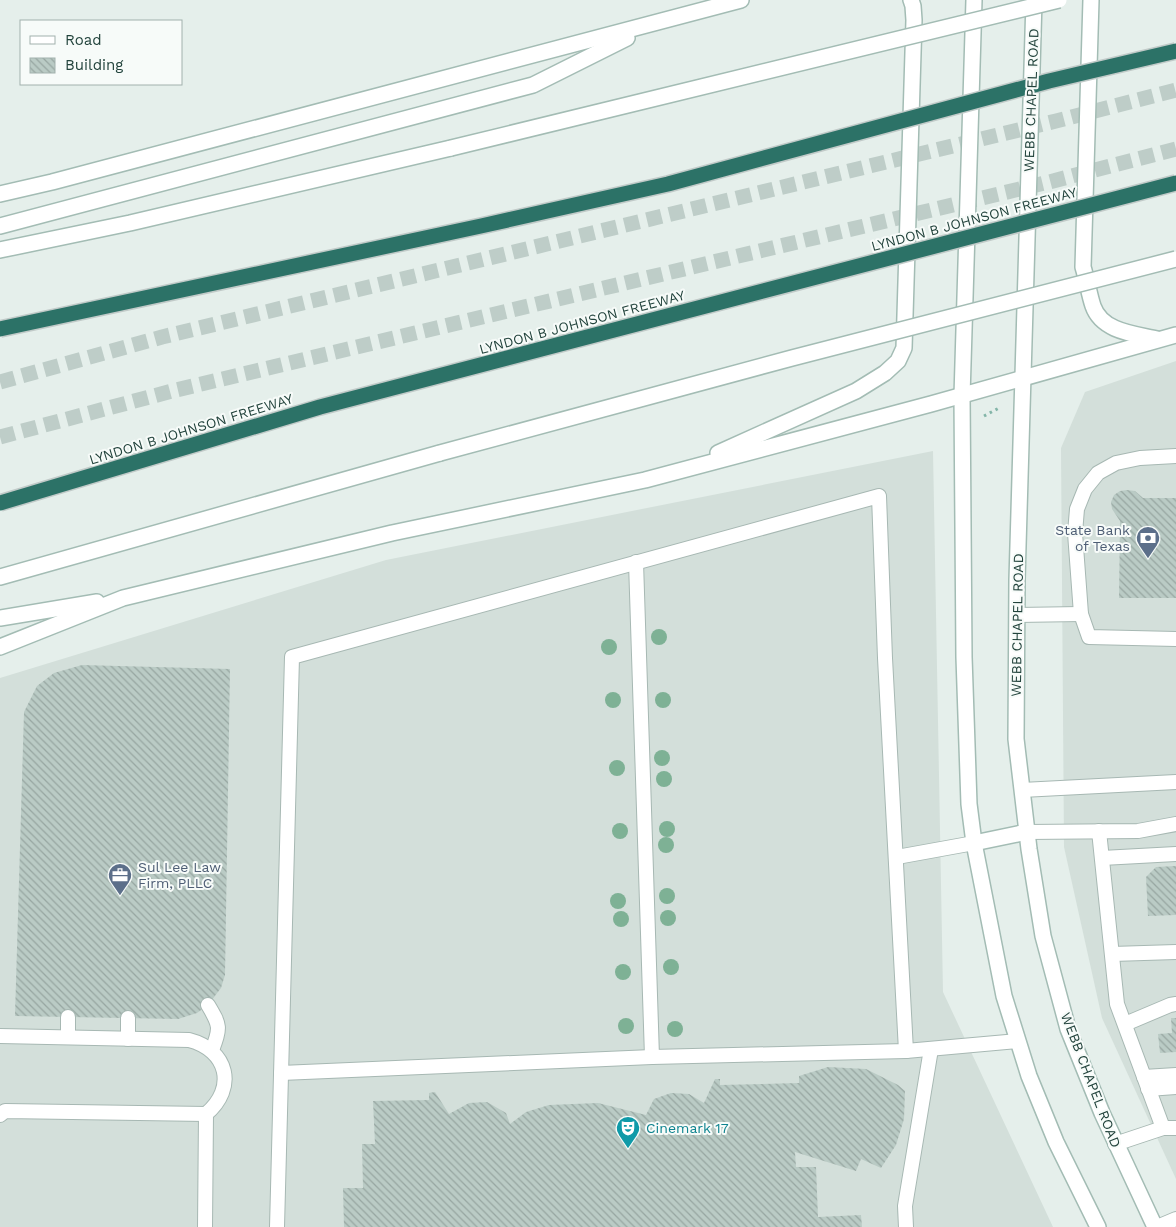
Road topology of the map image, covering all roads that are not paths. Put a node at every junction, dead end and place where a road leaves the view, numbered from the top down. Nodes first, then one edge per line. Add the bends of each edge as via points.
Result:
1 (741, 0) edge
2 (911, 0) edge
3 (974, 0) edge
4 (1034, 0) edge
5 (1059, 0) edge
6 (1091, 0) edge
7 (656, 24) junction
8 (1176, 51) edge
9 (1176, 183) edge
10 (0, 194) edge
11 (0, 226) edge
12 (0, 250) edge
13 (1176, 259) edge
14 (0, 329) edge
15 (1176, 335) edge
16 (1160, 340) junction
17 (1022, 379) junction
18 (962, 396) junction
19 (1176, 456) edge
20 (677, 471) junction
21 (0, 503) edge
22 (636, 562) junction
23 (0, 577) edge
24 (123, 598) junction
25 (1081, 614) junction
26 (1017, 615) junction
27 (0, 618) edge
28 (1176, 640) edge
29 (0, 647) edge
30 (1176, 782) edge
31 (1022, 790) junction
32 (1176, 824) edge
33 (1027, 832) junction
34 (1099, 832) junction
35 (974, 843) junction
36 (1176, 854) edge
37 (897, 857) junction
38 (1102, 858) junction
39 (1176, 952) edge
40 (1112, 954) junction
41 (1176, 1004) edge
42 (208, 1005) dead end
43 (68, 1017) dead end
44 (128, 1018) dead end
45 (1125, 1024) junction
46 (0, 1036) edge
47 (68, 1038) junction
48 (128, 1039) junction
49 (1018, 1041) junction
50 (931, 1049) junction
51 (212, 1050) junction
52 (906, 1051) junction
53 (652, 1057) junction
54 (281, 1073) junction
55 (1176, 1075) edge
56 (1146, 1083) junction
57 (1176, 1087) edge
58 (206, 1114) junction
59 (0, 1115) edge
60 (1170, 1128) edge
61 (1116, 1144) junction
62 (1176, 1219) edge
63 (205, 1227) edge
64 (277, 1227) edge
65 (906, 1227) edge
66 (1098, 1227) edge
67 (1156, 1227) edge

1 - 7 main road
2 - 20 main road via 914,20 904,348 898,361 856,391
3 - 18 main road
4 - 17 main road, WEBB CHAPEL ROAD
5 - 12 main road, bridge via 451,148
6 - 16 main road via 1084,267 1094,308 1105,322 1115,329
7 - 10 main road
7 - 11 main road via 533,85
8 - 14 highway, bridge via 1049,81 668,184
9 - 21 highway, LYNDON B JOHNSON FREEWAY, bridge via 320,407
13 - 23 main road, bridge via 440,453
15 - 16 main road
16 - 17 main road
17 - 18 main road
17 - 26 main road, WEBB CHAPEL ROAD
18 - 20 main road
18 - 35 main road via 965,719
19 - 25 lane via 1116,463 1098,473 1085,489 1077,509 1075,533
20 - 24 main road via 392,533
22 - 37 lane via 879,496
22 - 53 lane
22 - 54 lane via 292,657
24 - 27 main road
24 - 29 main road
25 - 26 lane
25 - 28 lane via 1089,637
26 - 31 main road, WEBB CHAPEL ROAD via 1016,739
30 - 31 lane
31 - 33 main road, WEBB CHAPEL ROAD
32 - 34 lane via 1138,832
33 - 34 lane
33 - 35 main road
33 - 61 main road, WEBB CHAPEL ROAD via 1043,936 1068,1029
34 - 38 lane
35 - 37 lane
35 - 49 main road via 1004,996
36 - 38 lane
37 - 52 lane
38 - 40 lane
39 - 40 lane
40 - 45 lane via 1117,1004
41 - 45 lane
42 - 51 lane via 217,1020 219,1034
43 - 47 lane
44 - 48 lane
45 - 56 lane
46 - 47 lane
47 - 48 lane
48 - 51 lane via 190,1040
49 - 50 lane
49 - 66 main road via 1056,1142
50 - 52 lane
50 - 65 lane via 905,1206
51 - 58 lane via 220,1060 225,1083 216,1106
52 - 53 lane
53 - 54 lane
54 - 64 lane
55 - 56 lane
56 - 57 lane
56 - 60 lane
58 - 59 lane via 5,1111
58 - 63 lane
60 - 61 lane
61 - 67 main road, WEBB CHAPEL ROAD
62 - 67 lane

